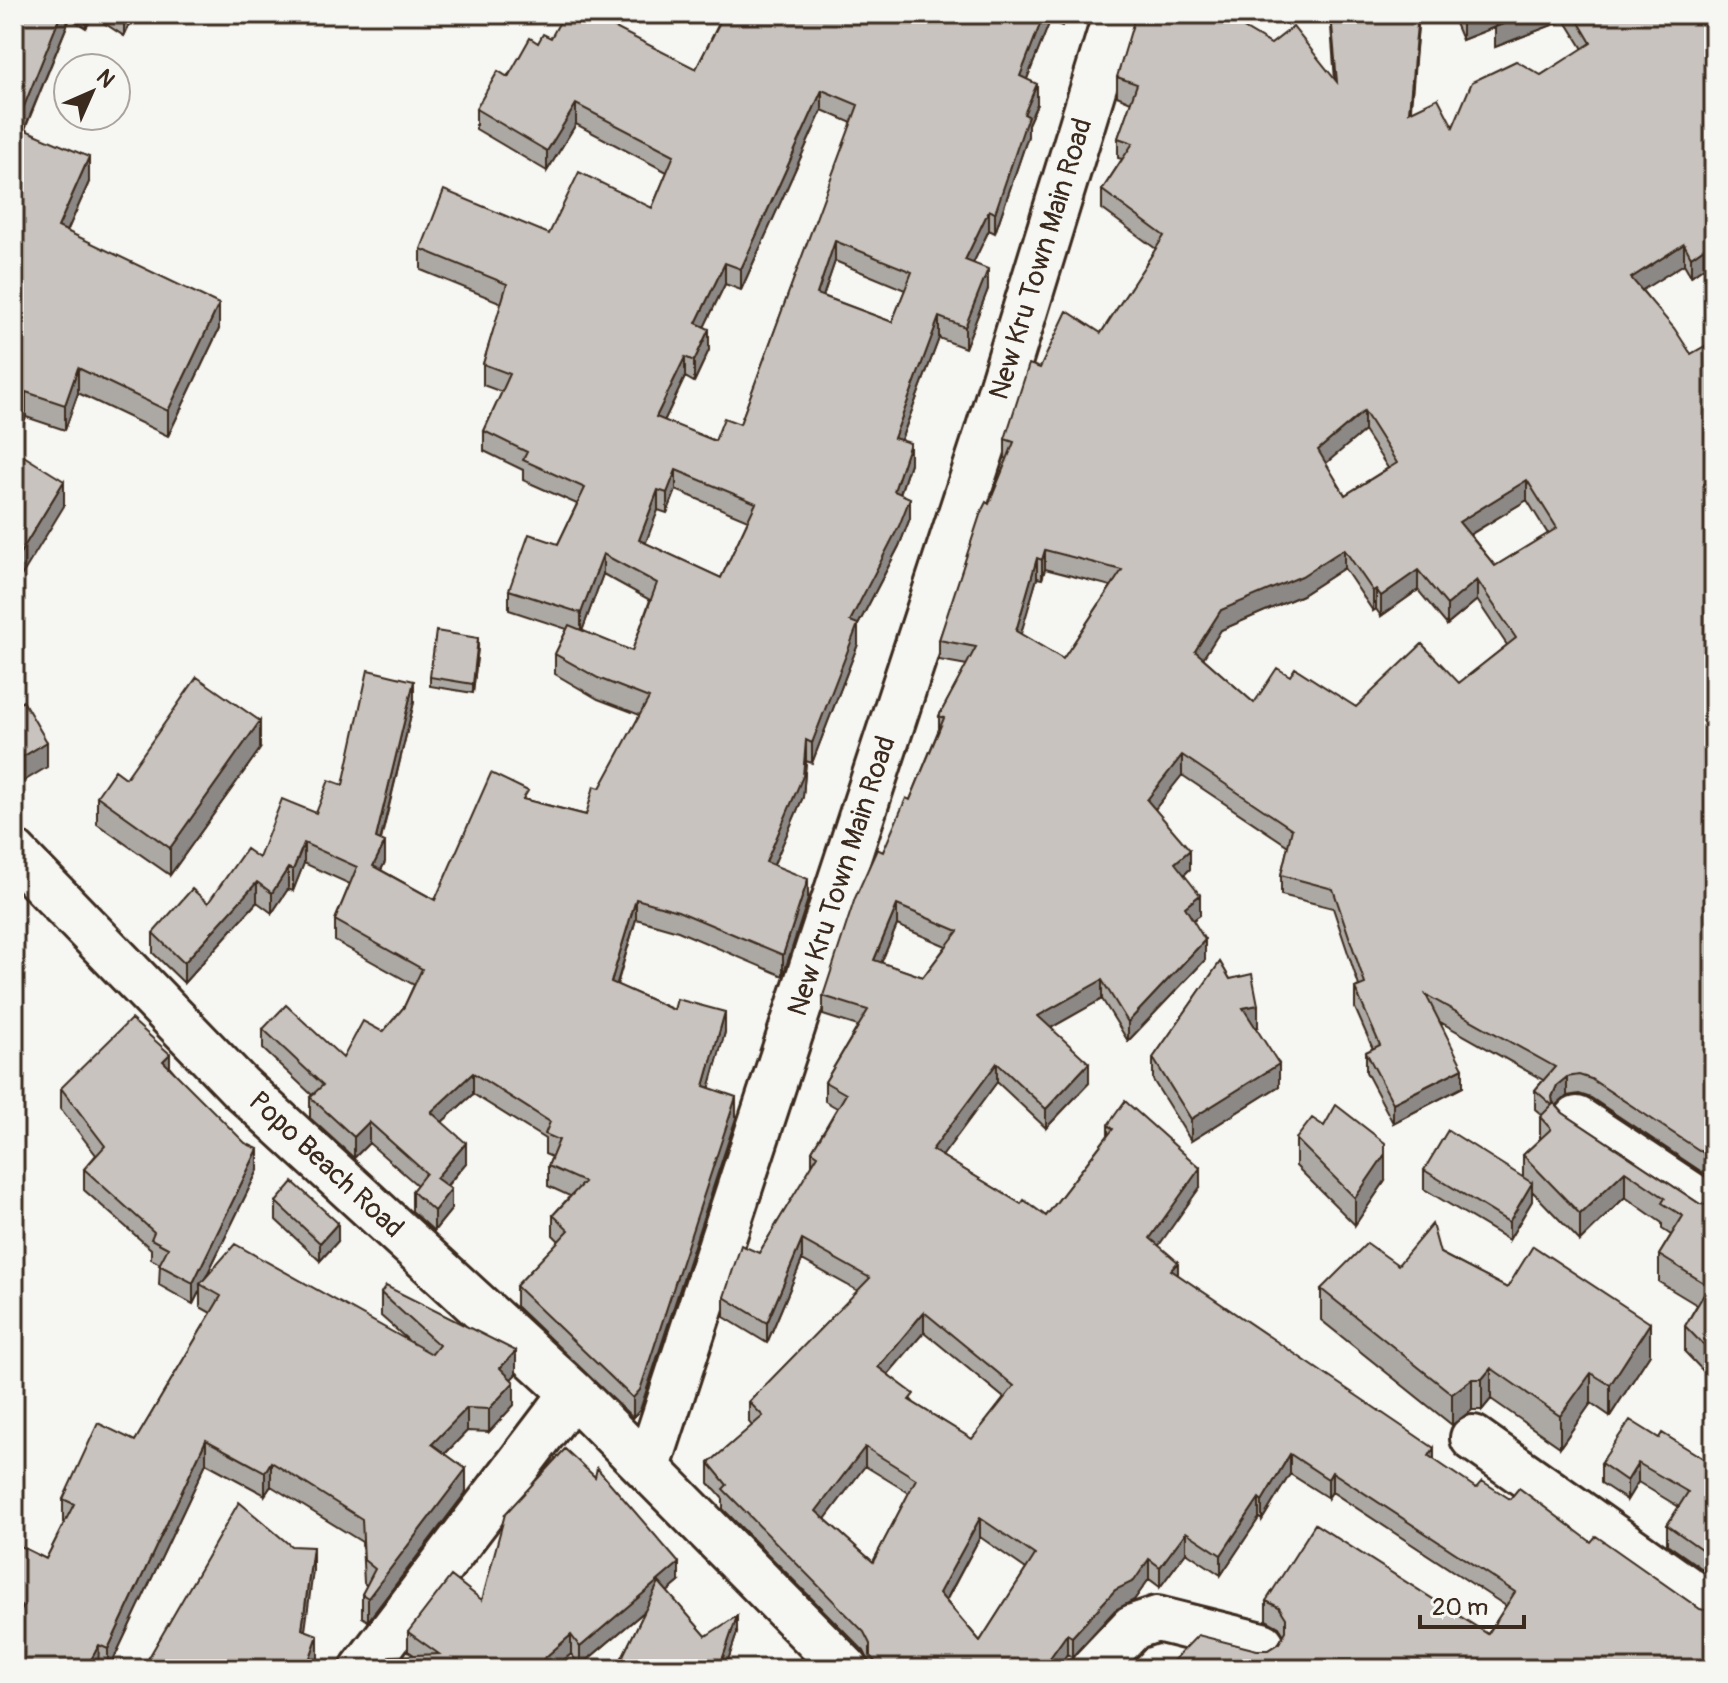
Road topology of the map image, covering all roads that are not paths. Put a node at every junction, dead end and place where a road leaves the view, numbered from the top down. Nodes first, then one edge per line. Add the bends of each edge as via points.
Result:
1 (1116, 14) edge
2 (14, 853) edge
3 (1577, 1119) edge
4 (1714, 1210) edge
5 (573, 1393) junction
6 (1473, 1438) dead end
7 (648, 1467) junction
8 (1714, 1608) edge
9 (1262, 1645) dead end
10 (363, 1669) edge
11 (846, 1669) edge
12 (1093, 1669) edge

1 - 7 street, New Kru Town Main Road via 988,431
2 - 5 street, Popo Beach Road via 240,1087
3 - 4 street
5 - 7 street, Popo Beach Road
5 - 10 street
6 - 8 street
7 - 11 street
9 - 12 street via 1157,1619 1133,1627

